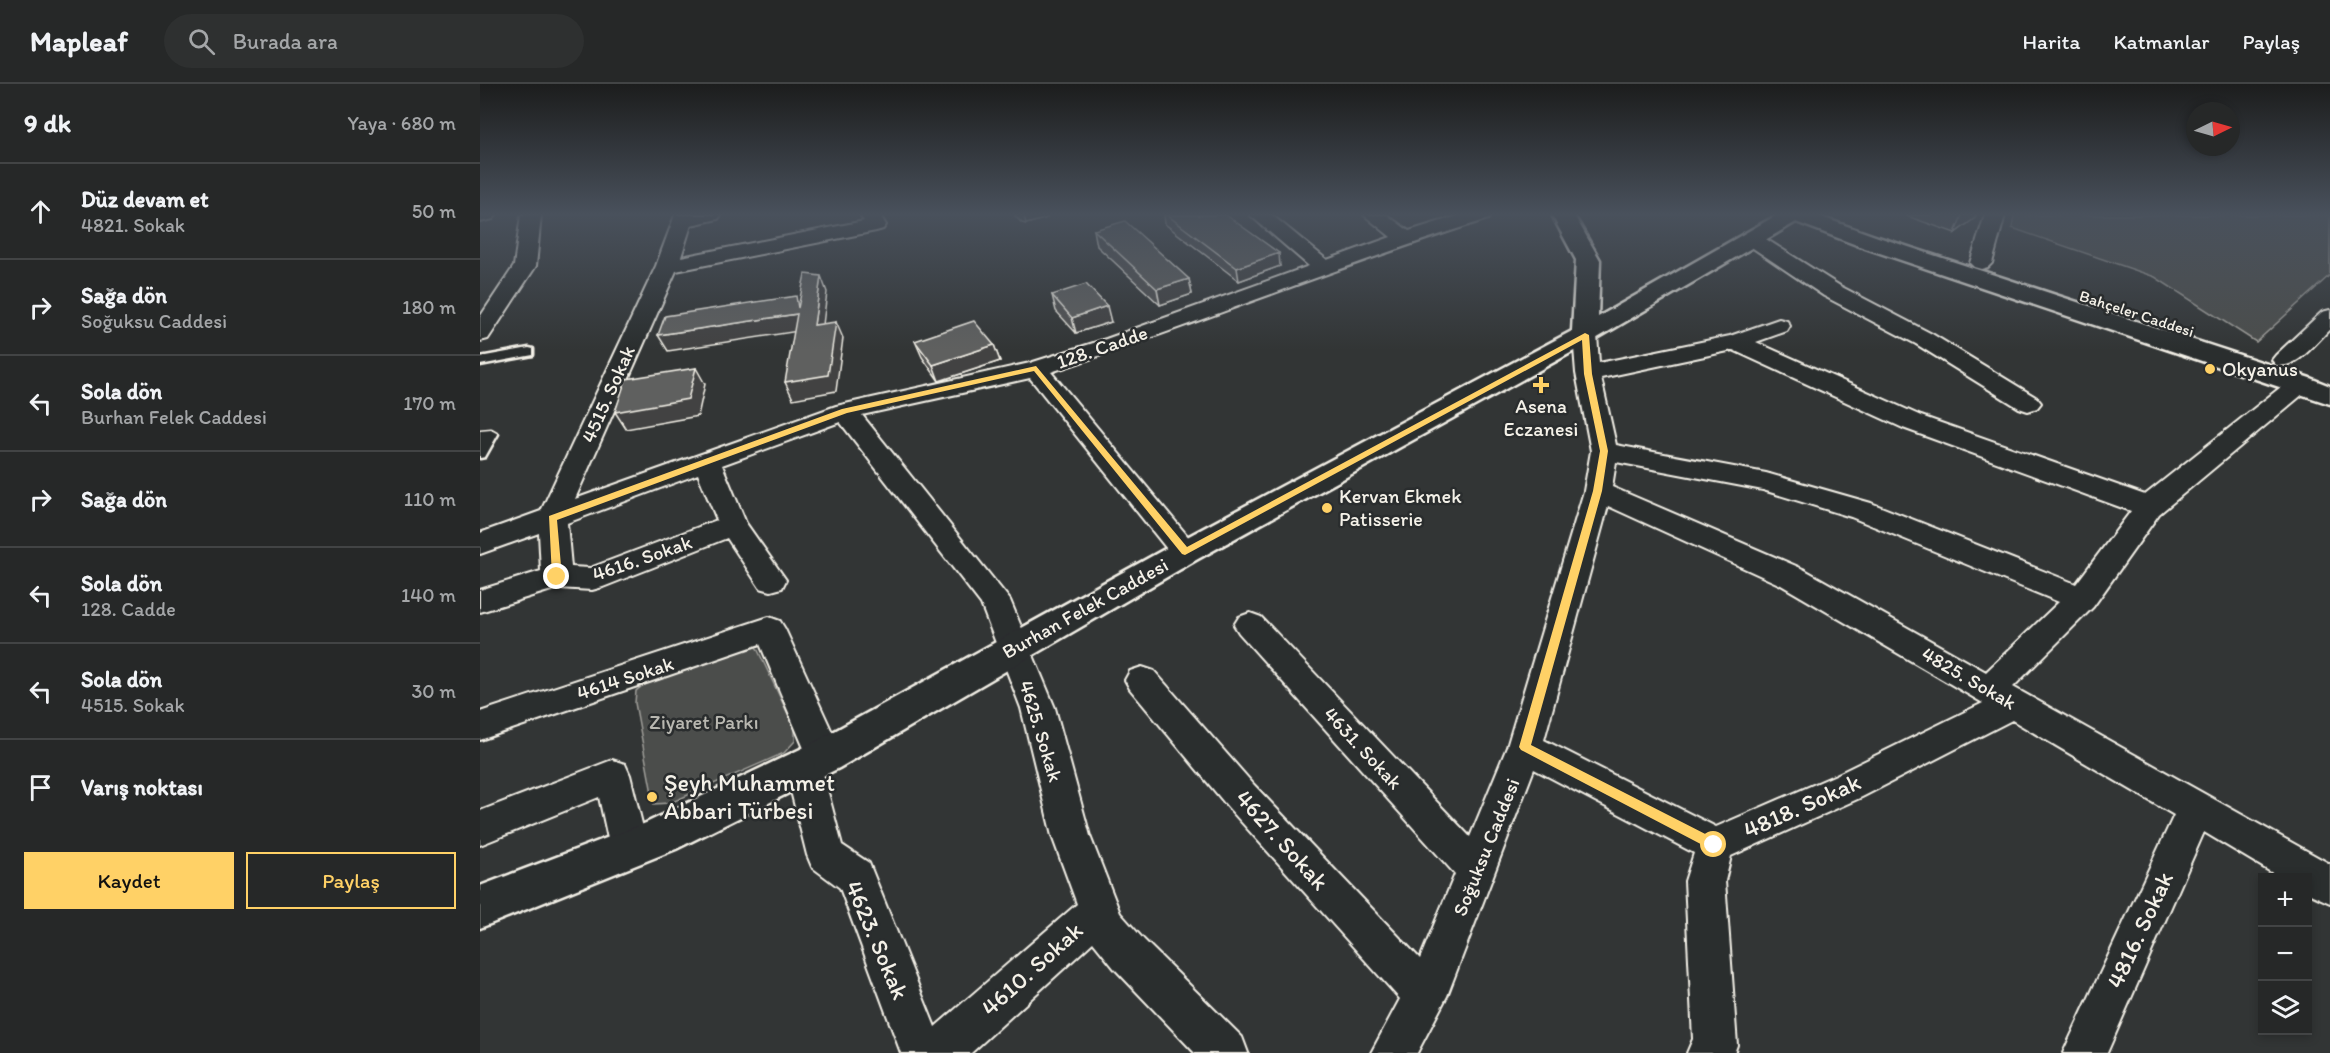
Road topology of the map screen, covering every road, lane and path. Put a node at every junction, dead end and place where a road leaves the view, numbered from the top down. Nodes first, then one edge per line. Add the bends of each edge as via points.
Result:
1 (526, 260) edge
2 (669, 260) edge
3 (697, 260) edge
4 (1315, 260) edge
5 (1342, 260) edge
6 (1588, 260) edge
7 (1704, 260) edge
8 (1787, 260) edge
9 (1925, 260) edge
10 (1973, 260) edge
11 (1981, 263) joint
12 (667, 267) junction
13 (1323, 267) junction
14 (2330, 317) edge
15 (1779, 326) dead end
16 (481, 334) edge
17 (1585, 335) junction
18 (1736, 342) junction
19 (529, 352) dead end
20 (2284, 360) junction
21 (480, 361) edge
22 (1036, 369) junction
23 (1588, 374) junction
24 (2330, 378) edge
25 (2300, 384) junction
26 (2330, 396) edge
27 (2028, 403) dead end
28 (845, 411) junction
29 (480, 435) edge
30 (1604, 451) junction
31 (480, 454) edge
32 (707, 462) junction
33 (1598, 491) junction
34 (2149, 507) junction
35 (552, 519) junction
36 (733, 525) junction
37 (480, 544) edge
38 (1185, 552) junction
39 (557, 577) junction
40 (771, 580) dead end
41 (2082, 599) junction
42 (480, 601) edge
43 (1250, 625) dead end
44 (769, 629) joint
45 (1014, 648) junction
46 (1142, 680) dead end
47 (2001, 697) junction
48 (480, 726) edge
49 (1525, 747) junction
50 (814, 762) junction
51 (2196, 808) junction
52 (480, 828) edge
53 (1714, 845) junction
54 (629, 848) junction
55 (1477, 871) junction
56 (2330, 885) edge
57 (480, 907) edge
58 (1100, 910) junction
59 (1426, 996) junction
60 (923, 1053) edge
61 (938, 1053) edge
62 (1226, 1053) edge
63 (1393, 1053) edge
64 (1709, 1053) edge
65 (2085, 1053) edge

1 - 16 street
2 - 12 street, 4515. Sokak
3 - 12 street
4 - 13 street
5 - 13 street, 128. Cadde
6 - 17 street, Soğuksu Caddesi
7 - 17 street, Burhan Felek Caddesi
8 - 27 street via 1832,291 1924,339
9 - 25 street, Bahçeler Caddesi
10 - 11 street, Bahçeler Caddesi
11 - 20 street, Bahçeler Caddesi
12 - 35 street, 4515. Sokak
13 - 22 street, 128. Cadde
14 - 20 street
15 - 18 street
17 - 23 street, Soğuksu Caddesi
17 - 38 street, Burhan Felek Caddesi
18 - 23 street
18 - 34 street via 1912,422
19 - 21 lane
20 - 24 street, Bahçeler Caddesi
22 - 28 street, 128. Cadde
22 - 38 street
23 - 30 street, Soğuksu Caddesi
25 - 26 street, Bahçeler Caddesi
25 - 34 street, 4818. Sokak
28 - 32 street, 128. Cadde
28 - 45 street, 4625. Sokak via 995,600
29 - 31 lane via 491,434
30 - 33 street, Soğuksu Caddesi
30 - 41 street via 1766,482 1861,510
32 - 35 street, 128. Cadde
32 - 36 street
33 - 47 street, 4825. Sokak via 1792,577
33 - 49 street, Soğuksu Caddesi
34 - 41 street, 4818. Sokak
35 - 37 street, 128. Cadde
35 - 39 street, 4515. Sokak
36 - 39 street, 4616. Sokak via 592,579
36 - 40 street
38 - 45 street, Burhan Felek Caddesi
39 - 42 street, 4616. Sokak
41 - 47 street, 4818. Sokak
43 - 55 street, 4631. Sokak
44 - 48 street, 4614 Sokak
44 - 50 street, 4623. Sokak
45 - 50 street, Burhan Felek Caddesi
45 - 58 street, 4625. Sokak via 1038,708 1071,836
46 - 59 street, 4627. Sokak via 1241,796
47 - 51 street, 4825. Sokak
47 - 53 street, 4818. Sokak via 1849,786
49 - 53 street
49 - 55 street, Soğuksu Caddesi
50 - 54 street, Burhan Felek Caddesi
50 - 60 street, 4623. Sokak via 826,855 855,876
51 - 56 street, 4825. Sokak
51 - 65 street, 4816. Sokak
52 - 54 street via 612,775
53 - 64 street via 1705,881 1715,1045
54 - 57 street, Burhan Felek Caddesi
55 - 59 street, Soğuksu Caddesi
58 - 61 street, 4610. Sokak
58 - 62 street, 4625. Sokak via 1105,925 1129,954
59 - 63 street, Soğuksu Caddesi

